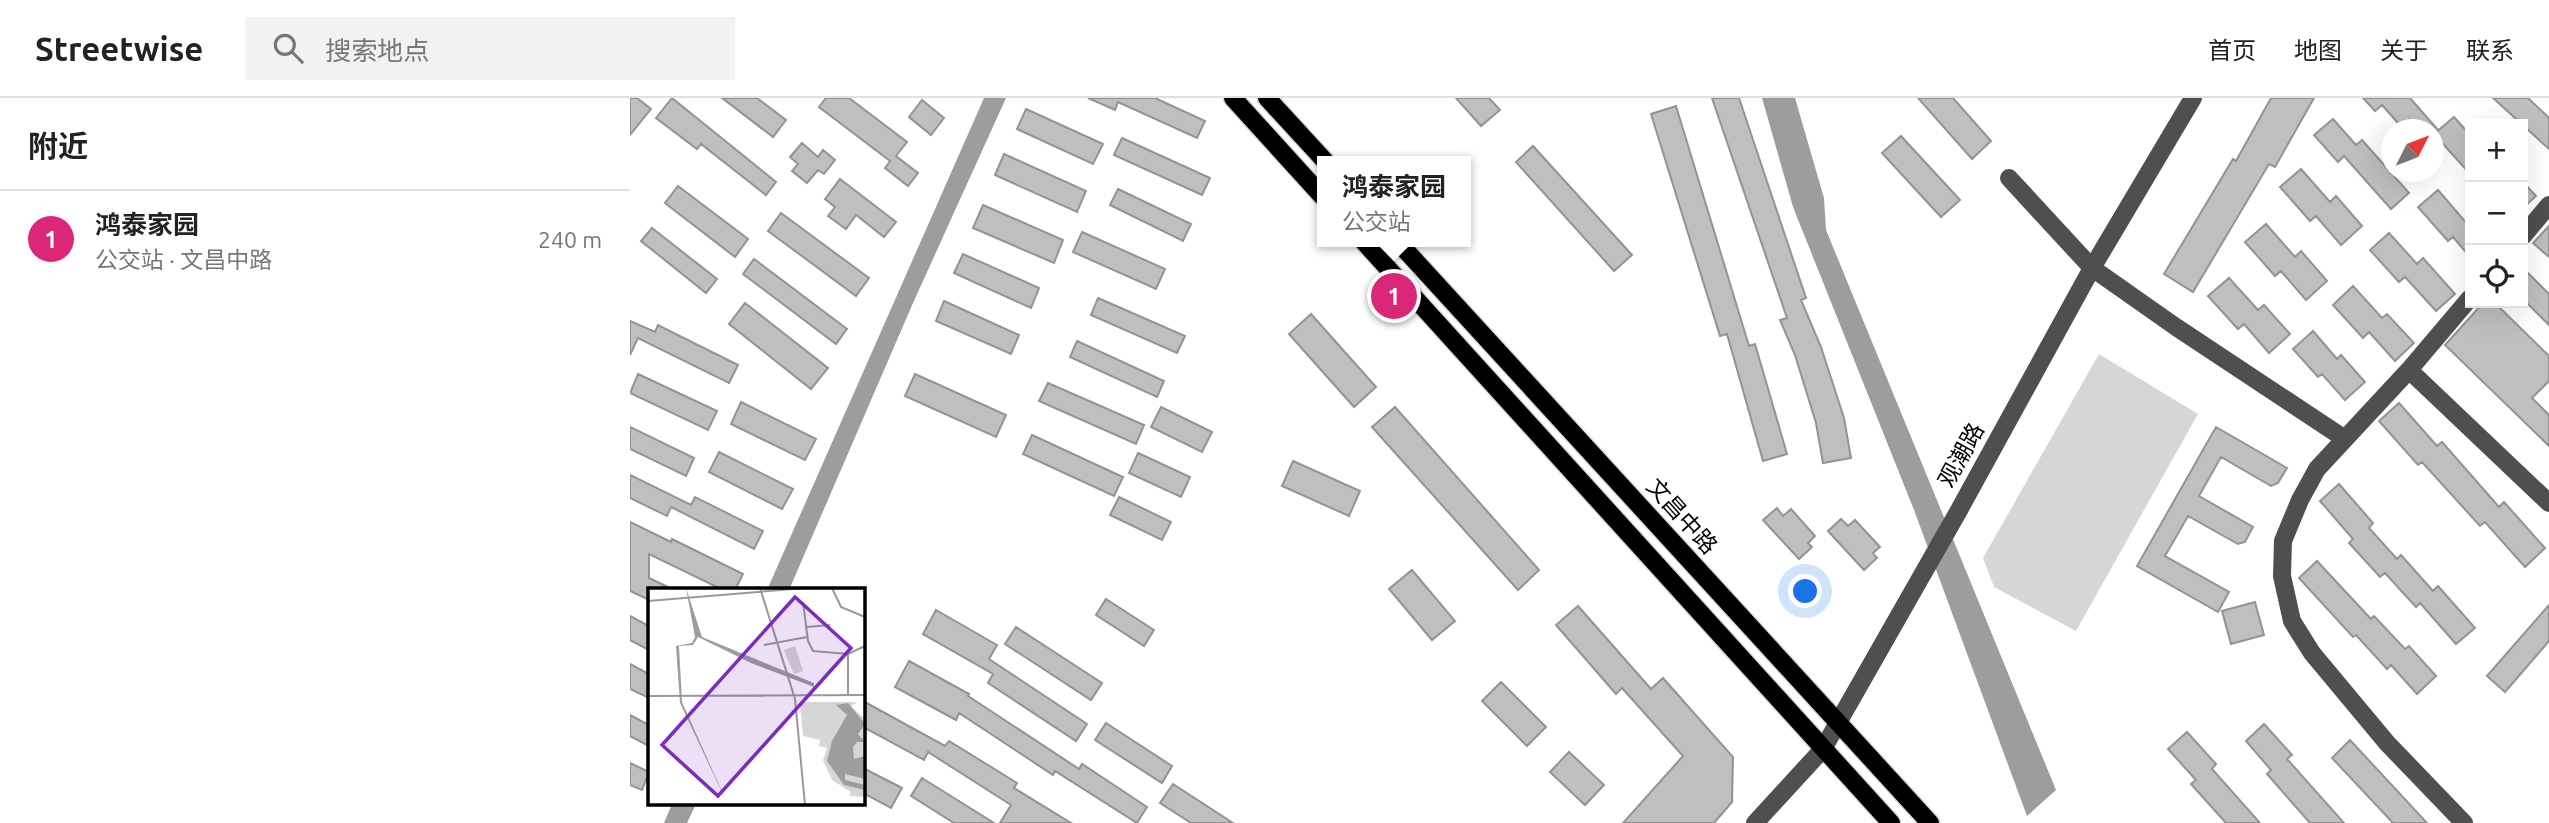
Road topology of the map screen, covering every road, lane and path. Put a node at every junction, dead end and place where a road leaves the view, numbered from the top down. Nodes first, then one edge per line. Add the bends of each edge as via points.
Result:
1 (1233, 98) edge
2 (1267, 98) edge
3 (2193, 98) edge
4 (1320, 156) edge
5 (2009, 178) dead end
6 (1317, 190) edge
7 (2549, 205) edge
8 (2528, 230) edge
9 (1369, 247) edge
10 (1403, 247) edge
11 (2092, 268) junction
12 (2465, 304) edge
13 (2409, 370) junction
14 (2345, 439) junction
15 (2549, 503) edge
16 (1837, 722) junction
17 (1823, 749) junction
18 (1755, 823) edge
19 (1891, 823) edge
20 (1930, 823) edge
21 (2463, 823) edge

1 - 6 main road
2 - 4 main road
3 - 11 street, 观潮路
5 - 11 street
7 - 8 street
9 - 17 main road
10 - 16 main road, 文昌中路
11 - 14 street
11 - 16 street, 观潮路
12 - 13 street
13 - 14 street
13 - 15 street
14 - 21 street via 2317,469 2283,541 2282,576 2292,621 2312,653 2387,743
16 - 17 street, 观潮路
16 - 20 main road, 文昌中路
17 - 18 street, 观潮路
17 - 19 main road

